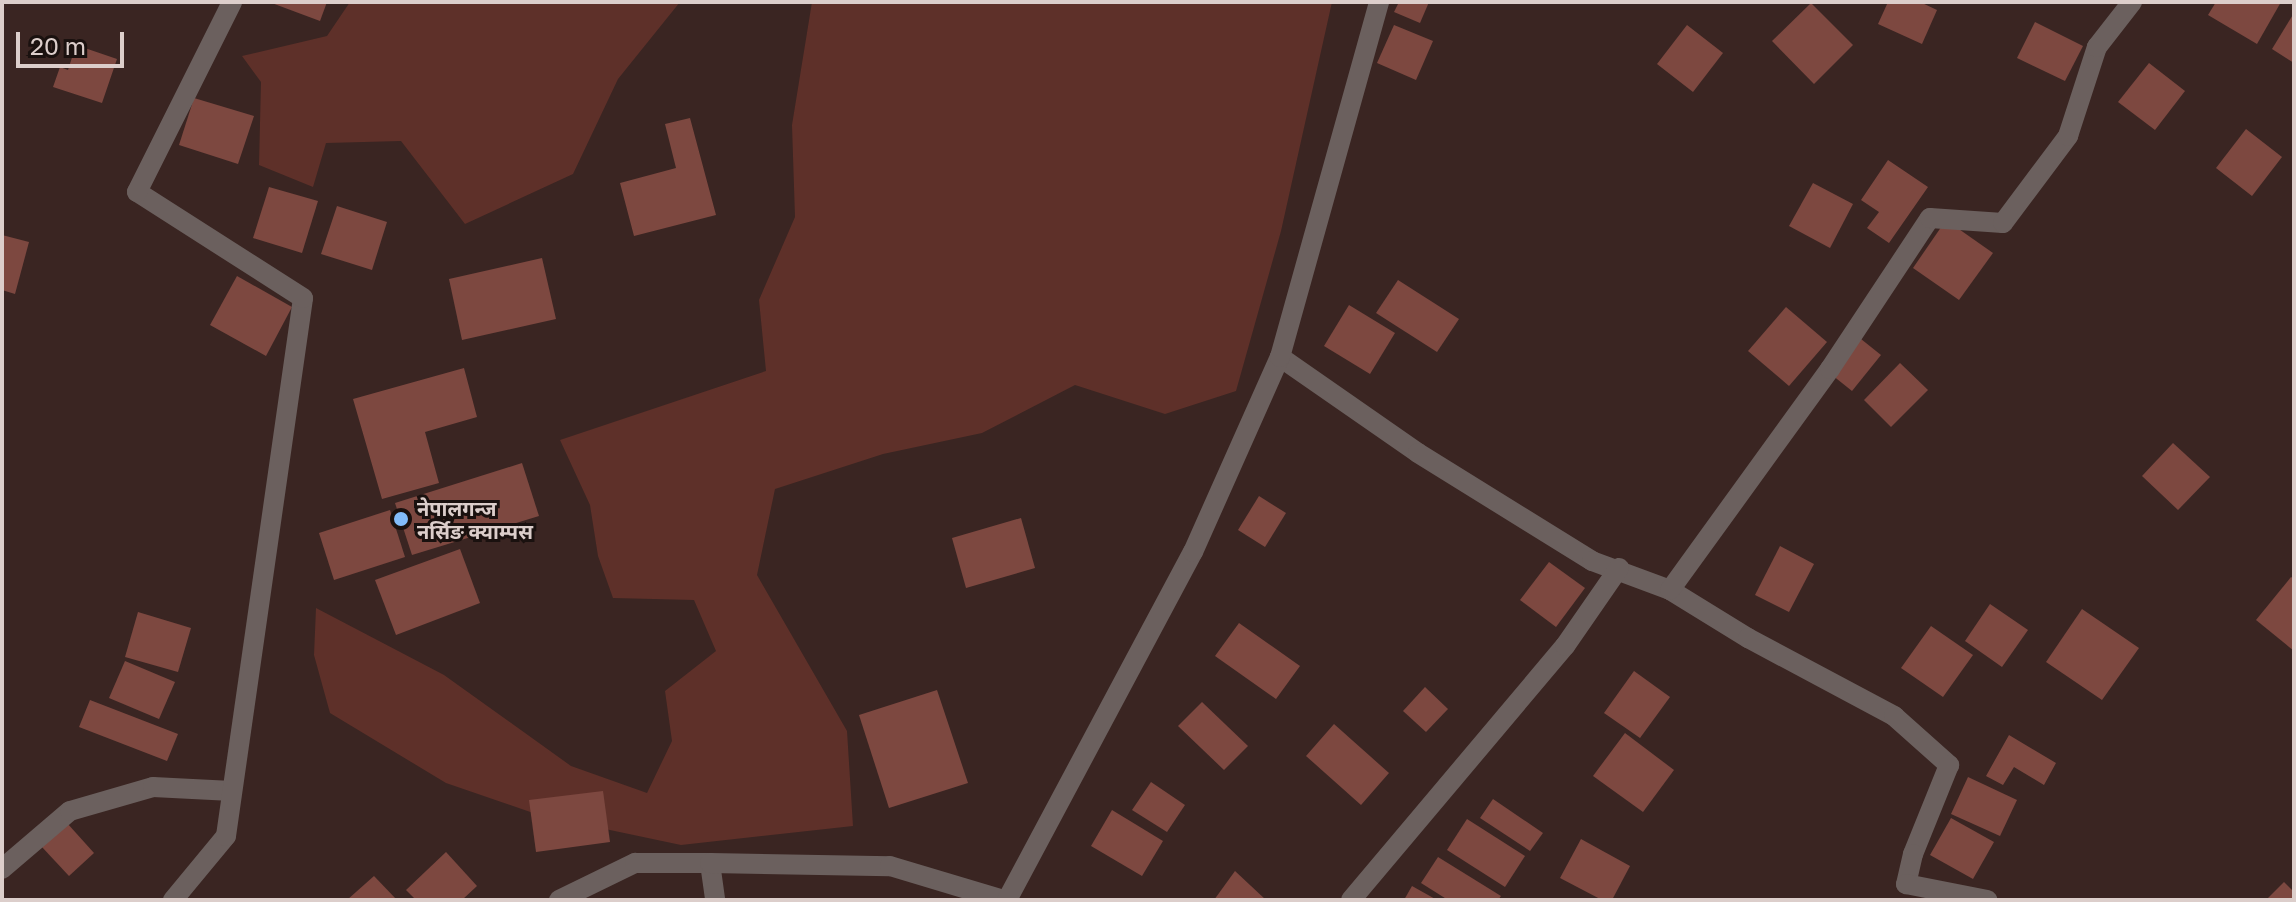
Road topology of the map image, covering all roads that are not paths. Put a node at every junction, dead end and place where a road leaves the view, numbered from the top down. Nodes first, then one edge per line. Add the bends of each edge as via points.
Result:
1 (232, 2) edge
2 (1379, 2) edge
3 (2132, 2) edge
4 (1280, 357) junction
5 (1619, 568) junction
6 (1670, 590) junction
7 (232, 791) junction
8 (710, 863) junction
9 (2, 869) edge
10 (173, 900) edge
11 (559, 900) edge
12 (715, 900) edge
13 (1005, 900) edge
14 (1351, 900) edge
15 (1987, 900) edge

1 - 7 street via 137,192 303,298
2 - 4 street
3 - 6 street via 2097,47 2068,136 2003,223 1930,218 1830,369
4 - 5 street via 1431,462 1592,561
4 - 13 street via 1193,552
5 - 6 street
5 - 14 street via 1565,646
6 - 15 street via 1894,716 1949,765 1906,884
7 - 9 street via 153,787 70,811
7 - 10 street via 226,836
8 - 11 street via 635,863
8 - 12 street
8 - 13 street via 890,866

